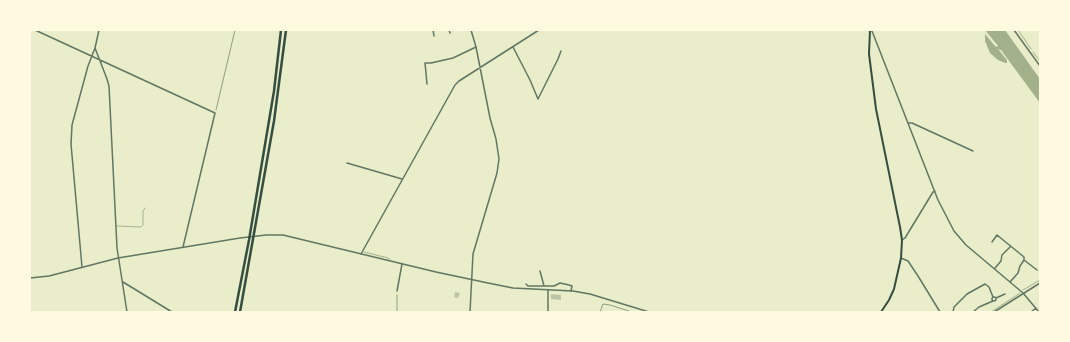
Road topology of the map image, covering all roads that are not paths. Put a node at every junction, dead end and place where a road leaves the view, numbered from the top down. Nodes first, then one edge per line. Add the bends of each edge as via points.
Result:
1 (35, 30) edge
2 (99, 30) edge
3 (281, 30) edge
4 (286, 30) edge
5 (433, 30) edge
6 (449, 30) edge
7 (471, 30) edge
8 (539, 30) edge
9 (870, 30) edge
10 (1014, 30) edge
11 (450, 33) dead end
12 (434, 36) dead end
13 (476, 47) junction
14 (513, 47) junction
15 (95, 48) junction
16 (561, 51) dead end
17 (92, 56) junction
18 (99, 60) junction
19 (1040, 66) edge
20 (480, 67) junction
21 (427, 84) dead end
22 (908, 123) junction
23 (973, 151) dead end
24 (347, 163) dead end
25 (402, 179) junction
26 (935, 191) junction
27 (145, 208) dead end
28 (116, 226) junction
29 (902, 240) junction
30 (992, 242) dead end
31 (1011, 246) junction
32 (183, 248) junction
33 (361, 254) junction
34 (118, 258) junction
35 (901, 258) junction
36 (1024, 260) junction
37 (402, 264) junction
38 (82, 266) junction
39 (995, 268) junction
40 (1037, 270) dead end
41 (540, 271) dead end
42 (30, 278) edge
43 (472, 279) junction
44 (122, 282) junction
45 (1010, 282) junction
46 (1040, 283) edge
47 (526, 284) dead end
48 (544, 286) junction
49 (548, 290) junction
50 (571, 291) junction
51 (397, 292) road end
52 (1023, 293) junction
53 (1005, 294) dead end
54 (993, 296) junction
55 (996, 298) junction
56 (993, 301) junction
57 (1036, 308) junction
58 (127, 312) edge
59 (172, 312) edge
60 (235, 312) edge
61 (240, 312) edge
62 (470, 312) edge
63 (548, 312) edge
64 (649, 312) edge
65 (881, 312) edge
66 (940, 312) edge
67 (953, 312) edge
68 (973, 312) edge
69 (994, 312) edge
70 (1031, 312) edge
71 (1039, 312) edge

1 - 17 street
2 - 15 street
3 - 60 highway via 274,91
4 - 61 highway via 274,121
5 - 12 street
6 - 11 street
7 - 13 street
8 - 14 street
9 - 22 street
9 - 29 main road via 869,54 876,109
10 - 19 street
13 - 20 street
13 - 21 street via 453,58 425,63
14 - 16 street via 538,99
14 - 20 street
15 - 17 street
15 - 18 street
17 - 18 street
17 - 38 street via 72,125 71,144
18 - 28 street via 109,86
18 - 32 street via 215,113
20 - 25 street via 455,85
20 - 43 street via 499,158 473,254
22 - 23 street
22 - 26 street
24 - 25 street
25 - 33 street
26 - 29 street
26 - 39 street via 957,235
27 - 28 lane via 141,227
28 - 34 street
29 - 35 main road
30 - 31 street via 997,235
31 - 36 street via 1024,257
31 - 39 street
32 - 33 street via 266,235 290,236
32 - 34 street
33 - 37 street
34 - 38 street
34 - 44 street
35 - 65 main road via 891,295
35 - 66 street via 908,261
36 - 40 street
36 - 45 street
37 - 43 street
37 - 51 street
38 - 42 street via 49,276
39 - 45 street
41 - 48 street
43 - 49 street via 513,288
43 - 62 street
44 - 58 street
44 - 59 street
45 - 52 street
46 - 52 street
47 - 48 street
48 - 50 street via 569,284 572,286
49 - 50 street
49 - 63 street
50 - 64 street
52 - 57 street
52 - 69 street
53 - 55 street
54 - 55 street
54 - 56 street
54 - 67 street via 985,284 967,294 954,307
55 - 56 street
56 - 68 street
57 - 70 street
57 - 71 street

